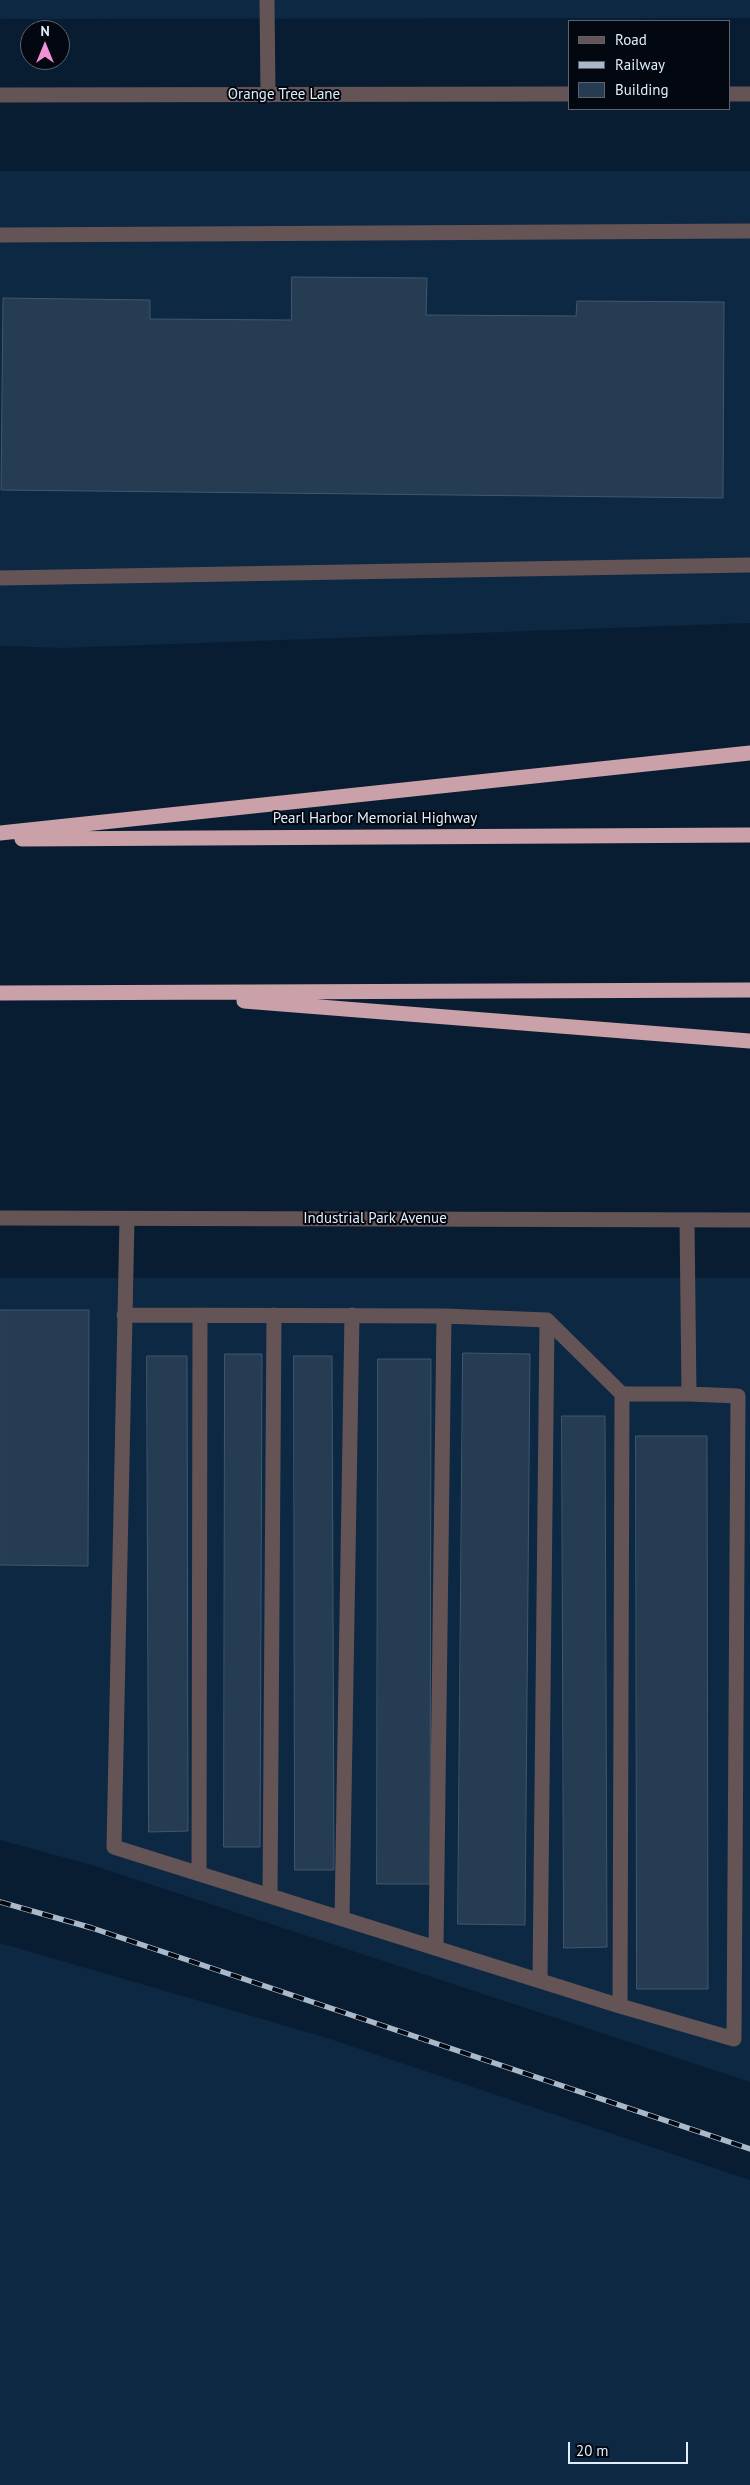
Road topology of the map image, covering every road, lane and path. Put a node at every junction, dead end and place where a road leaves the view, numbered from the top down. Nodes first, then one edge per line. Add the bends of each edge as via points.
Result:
1 (267, 0) edge
2 (568, 94) edge
3 (730, 94) edge
4 (750, 94) edge
5 (0, 95) edge
6 (268, 95) junction
7 (750, 231) edge
8 (0, 235) edge
9 (750, 564) edge
10 (0, 578) edge
11 (750, 753) edge
12 (0, 833) edge
13 (750, 835) edge
14 (0, 839) edge
15 (750, 990) edge
16 (140, 993) junction
17 (0, 994) edge
18 (750, 1041) edge
19 (0, 1218) edge
20 (127, 1219) junction
21 (687, 1220) junction
22 (750, 1220) edge
23 (124, 1314) junction
24 (200, 1315) junction
25 (274, 1315) junction
26 (352, 1315) junction
27 (444, 1316) junction
28 (547, 1320) junction
29 (622, 1394) junction
30 (689, 1394) junction
31 (199, 1874) junction
32 (270, 1895) junction
33 (342, 1918) junction
34 (436, 1947) junction
35 (540, 1979) junction
36 (620, 2006) junction

1 - 6 street
2 - 6 street, Orange Tree Lane
3 - 4 street
5 - 6 street, Orange Tree Lane
7 - 8 street
9 - 10 street
11 - 12 highway
13 - 14 highway, Pearl Harbor Memorial Highway
15 - 16 highway
16 - 17 highway
16 - 18 highway
19 - 20 street, Industrial Park Avenue
20 - 21 street, Industrial Park Avenue
20 - 23 street
21 - 22 street, Industrial Park Avenue
21 - 30 street
23 - 24 street
23 - 31 street via 114,1847
24 - 25 street
24 - 31 street
25 - 26 street
25 - 32 street
26 - 27 street
26 - 33 street
27 - 28 street
27 - 34 street
28 - 29 street
28 - 35 street
29 - 30 street
29 - 36 street
30 - 36 street via 738,1396 734,2039
31 - 32 street
32 - 33 street
33 - 34 street
34 - 35 street
35 - 36 street

